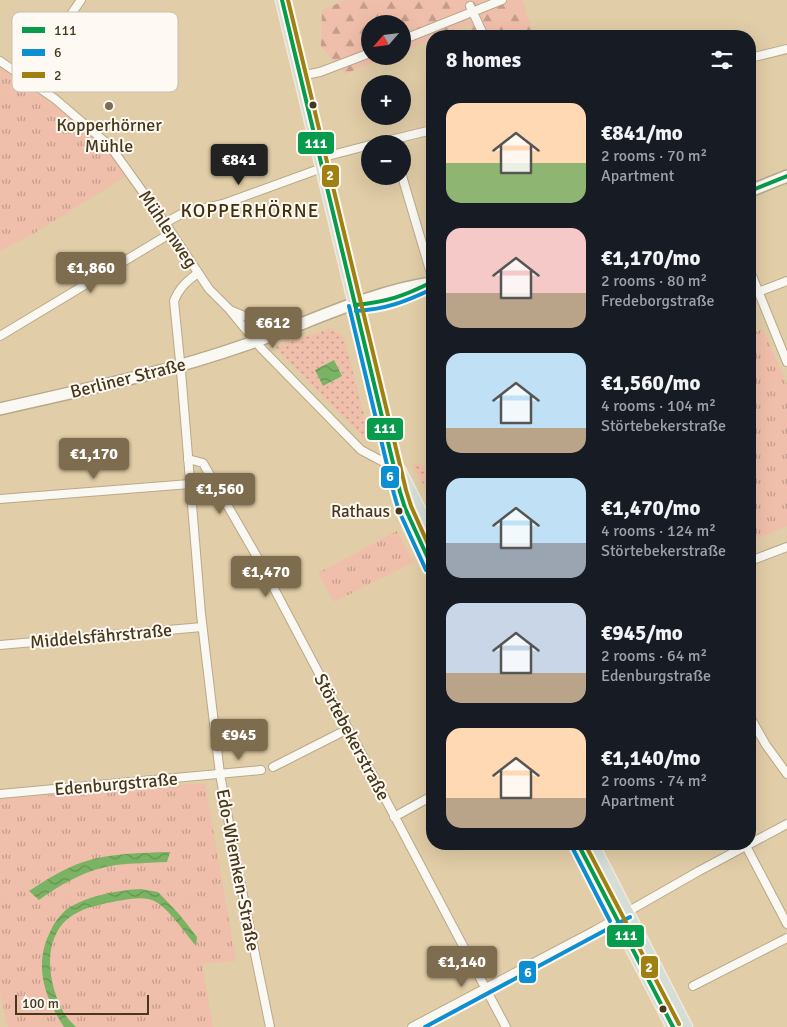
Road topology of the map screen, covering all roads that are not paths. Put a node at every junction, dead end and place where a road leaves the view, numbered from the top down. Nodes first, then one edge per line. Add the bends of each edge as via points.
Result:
1 (81, 0) edge
2 (282, 0) edge
3 (502, 0) edge
4 (471, 8) junction
5 (73, 12) edge
6 (481, 30) edge
7 (411, 36) edge
8 (787, 49) edge
9 (361, 56) edge
10 (756, 57) edge
11 (0, 61) edge
12 (12, 69) edge
13 (300, 76) junction
14 (43, 92) edge
15 (426, 132) edge
16 (411, 136) edge
17 (361, 148) edge
18 (321, 163) junction
19 (787, 176) edge
20 (405, 185) edge
21 (756, 189) edge
22 (165, 223) junction
23 (172, 233) junction
24 (426, 260) edge
25 (198, 273) junction
26 (787, 281) edge
27 (426, 284) edge
28 (756, 287) edge
29 (758, 292) junction
30 (355, 305) junction
31 (229, 309) junction
32 (281, 331) junction
33 (0, 336) edge
34 (255, 342) junction
35 (787, 362) edge
36 (181, 365) junction
37 (0, 409) edge
38 (389, 450) junction
39 (188, 459) junction
40 (393, 467) junction
41 (190, 484) junction
42 (0, 499) edge
43 (426, 523) edge
44 (787, 547) edge
45 (423, 548) junction
46 (426, 554) edge
47 (756, 559) edge
48 (202, 627) junction
49 (0, 645) edge
50 (756, 728) edge
51 (348, 729) junction
52 (273, 767) dead end
53 (261, 770) dead end
54 (220, 774) junction
55 (787, 774) edge
56 (0, 794) edge
57 (426, 799) edge
58 (394, 817) junction
59 (787, 824) edge
60 (756, 841) edge
61 (582, 850) edge
62 (595, 850) edge
63 (739, 850) edge
64 (748, 850) edge
65 (622, 915) junction
66 (787, 924) edge
67 (787, 938) edge
68 (693, 986) dead end
69 (485, 988) junction
70 (270, 1027) edge
71 (412, 1027) edge
72 (506, 1027) edge
73 (673, 1027) edge
74 (686, 1027) edge

1 - 5 street
2 - 13 main road
3 - 4 street
4 - 6 street
4 - 7 street
8 - 10 street
9 - 13 street
11 - 12 street, Mühlenweg
13 - 18 main road
14 - 22 street, Mühlenweg via 110,146
15 - 16 street
17 - 18 street
18 - 22 street via 312,171 223,204 183,213
18 - 30 main road
19 - 21 main road
20 - 24 street
22 - 23 street, Mühlenweg
23 - 25 street, Mühlenweg
23 - 33 street
25 - 31 street, Mühlenweg
25 - 36 street, Edo-Wiemken-Straße via 177,292 174,301
26 - 29 street
27 - 30 main road, Berliner Straße via 379,303
28 - 29 street
29 - 35 street
30 - 32 main road, Berliner Straße
30 - 38 main road
31 - 32 street
31 - 34 street, Mühlenweg
32 - 34 main road, Berliner Straße
34 - 36 main road, Berliner Straße
34 - 40 street, Mühlenweg via 361,450
36 - 37 main road, Berliner Straße
36 - 39 street, Edo-Wiemken-Straße
38 - 40 main road
38 - 43 main road
39 - 41 street, Edo-Wiemken-Straße
39 - 51 street, Störtebekerstraße via 203,462
40 - 43 main road via 400,492
41 - 42 street
41 - 48 street, Edo-Wiemken-Straße
43 - 45 main road
43 - 45 street
44 - 47 street
45 - 46 main road
48 - 49 street, Middelsfährstraße
48 - 54 street, Edo-Wiemken-Straße
50 - 55 street
51 - 52 street
51 - 58 street, Störtebekerstraße
53 - 54 street, Edenburgstraße
54 - 56 street, Edenburgstraße
54 - 70 street, Edo-Wiemken-Straße
57 - 58 street
58 - 69 street, Störtebekerstraße
59 - 60 street
61 - 65 main road
62 - 65 main road
63 - 65 street
64 - 66 street
65 - 69 street
65 - 73 main road
65 - 74 main road
67 - 68 street
69 - 71 street
69 - 72 street, Störtebekerstraße

